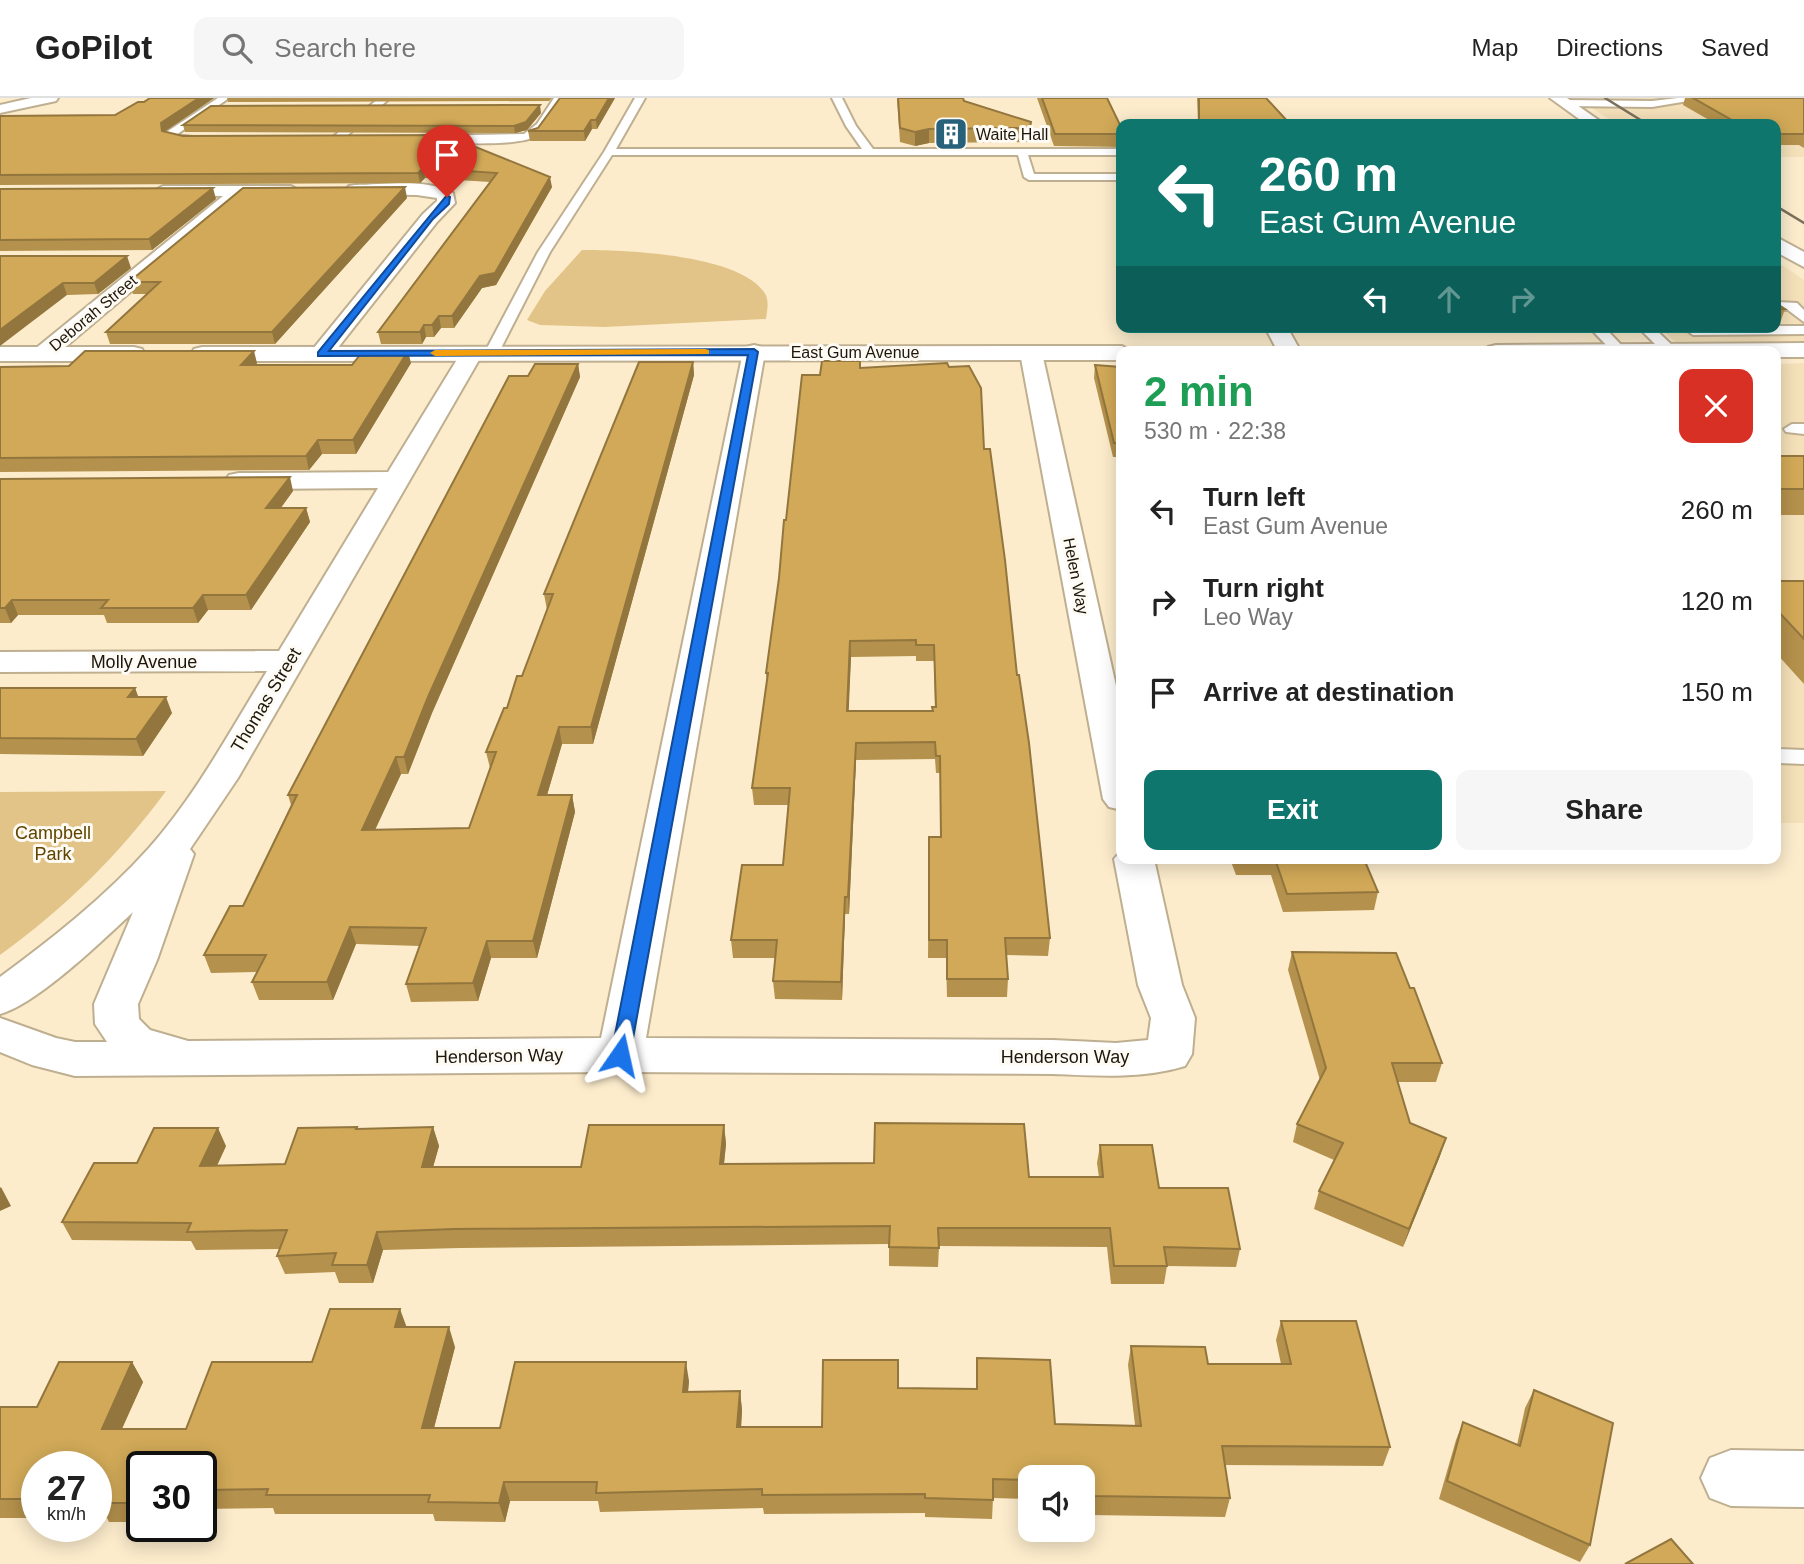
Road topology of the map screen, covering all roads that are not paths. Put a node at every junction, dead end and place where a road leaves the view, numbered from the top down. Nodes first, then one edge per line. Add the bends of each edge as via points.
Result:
1 (51, 98) edge
2 (640, 98) edge
3 (837, 98) edge
4 (1701, 98) edge
5 (1560, 101) edge
6 (224, 103) edge
7 (386, 103) edge
8 (555, 103) edge
9 (1664, 103) junction
10 (360, 107) edge
11 (374, 107) junction
12 (538, 107) edge
13 (0, 109) edge
14 (1688, 112) dead end
15 (0, 116) edge
16 (1588, 119) edge
17 (25, 121) edge
18 (324, 139) edge
19 (337, 139) junction
20 (351, 139) edge
21 (416, 139) edge
22 (207, 140) edge
23 (609, 152) junction
24 (870, 152) junction
25 (1022, 152) junction
26 (1116, 152) edge
27 (1116, 177) edge
28 (332, 190) edge
29 (143, 191) edge
30 (240, 191) junction
31 (306, 191) edge
32 (158, 258) junction
33 (132, 259) edge
34 (1781, 296) edge
35 (1798, 306) edge
36 (1804, 318) edge
37 (1781, 330) edge
38 (1804, 330) edge
39 (1601, 333) edge
40 (1652, 333) edge
41 (1731, 333) edge
42 (1615, 346) edge
43 (1666, 346) edge
44 (1746, 346) edge
45 (1781, 350) edge
46 (1804, 350) edge
47 (754, 352) junction
48 (482, 353) junction
49 (1031, 353) junction
50 (1116, 353) edge
51 (0, 354) edge
52 (43, 354) junction
53 (154, 354) edge
54 (182, 354) edge
55 (321, 354) junction
56 (395, 480) junction
57 (208, 481) edge
58 (289, 661) junction
59 (0, 662) edge
60 (1781, 756) edge
61 (1804, 757) edge
62 (1116, 770) edge
63 (183, 831) junction
64 (1135, 864) edge
65 (0, 999) edge
66 (0, 1034) edge
67 (620, 1055) junction
68 (194, 1059) junction
69 (1731, 1479) dead end
70 (1804, 1479) edge

1 - 13 street
2 - 23 lane
3 - 24 lane
4 - 9 lane
5 - 9 lane
5 - 16 street
6 - 22 lane via 169,135
7 - 11 lane
8 - 12 lane
8 - 21 lane via 533,134 523,138
9 - 14 lane
10 - 11 lane
11 - 19 lane
15 - 17 street
18 - 19 lane
19 - 20 lane
23 - 24 lane
23 - 48 lane
24 - 25 lane
25 - 26 lane
25 - 27 lane via 1029,177
28 - 55 street via 432,191 447,197
29 - 30 street
30 - 31 street
30 - 32 street, Deborah Street
32 - 33 street
32 - 52 street, Deborah Street
34 - 35 lane
35 - 36 lane
37 - 38 lane
39 - 42 lane
40 - 43 lane
41 - 44 lane
45 - 46 street
47 - 48 street, East Gum Avenue
47 - 49 street, East Gum Avenue
47 - 67 street
48 - 55 street, East Gum Avenue
48 - 56 street, Thomas Street
49 - 50 street, East Gum Avenue
49 - 62 street, Helen Way
51 - 52 street
52 - 53 street
54 - 55 street, East Gum Avenue
56 - 57 street
56 - 58 street, Thomas Street
58 - 59 street, Molly Avenue
58 - 63 street, Thomas Street
60 - 61 lane
63 - 65 street, Thomas Street via 101,918
63 - 68 street via 116,1004 117,1024 134,1042
64 - 67 street, Henderson Way via 1160,985 1173,1018 1169,1054 1116,1060
66 - 68 street, Henderson Way via 75,1059
67 - 68 street, Henderson Way
69 - 70 street

